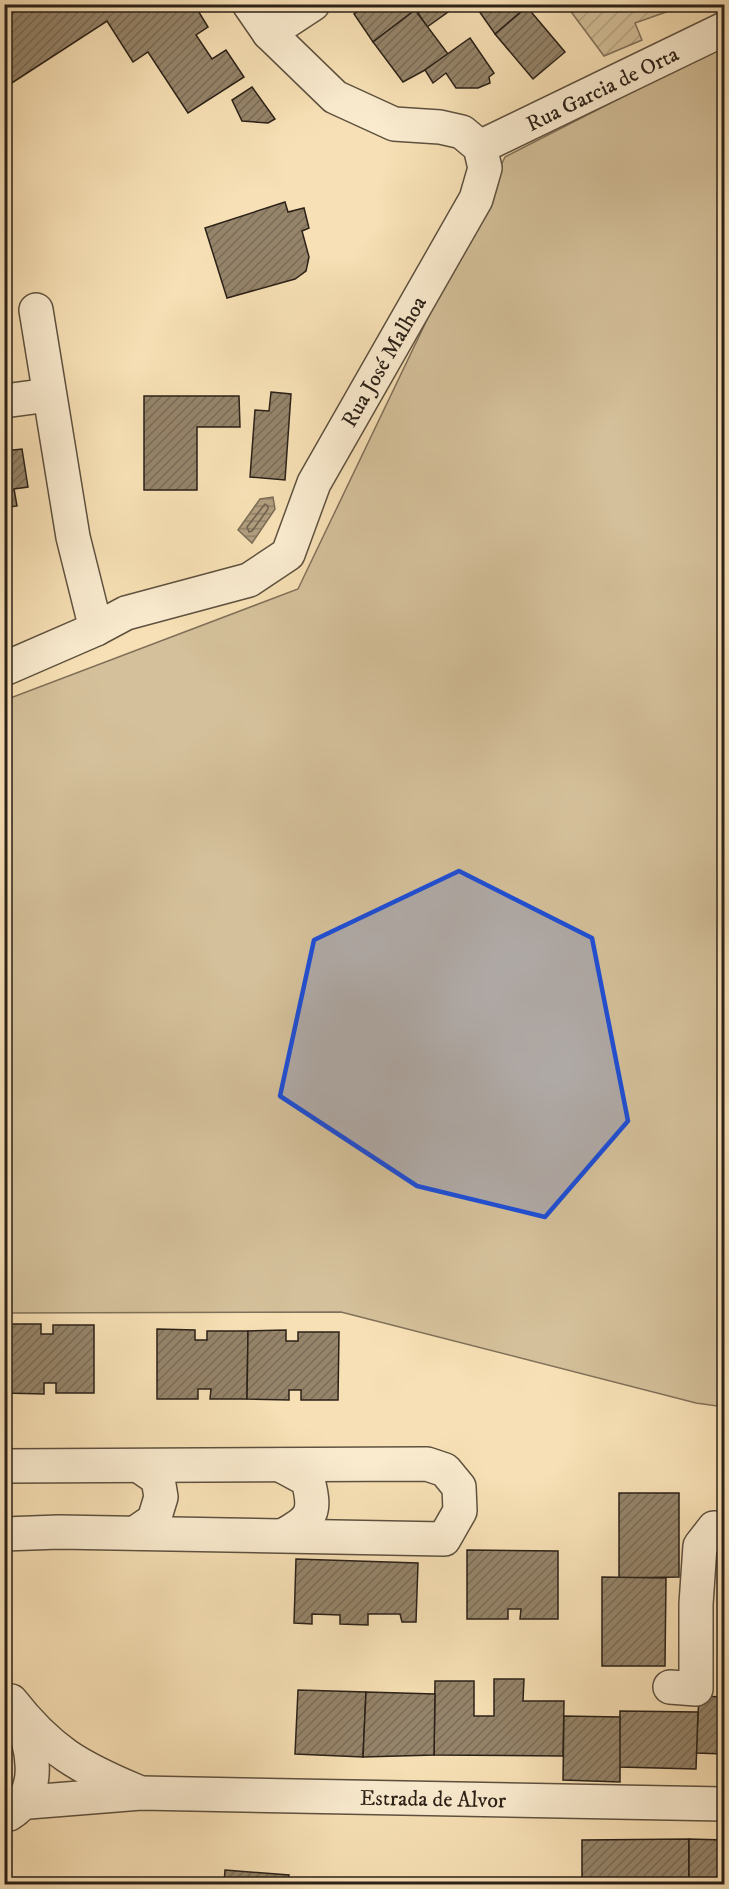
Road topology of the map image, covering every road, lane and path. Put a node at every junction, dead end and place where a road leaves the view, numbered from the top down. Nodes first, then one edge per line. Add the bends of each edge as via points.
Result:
1 (249, 4) edge
2 (313, 4) edge
3 (724, 29) edge
4 (269, 33) junction
5 (480, 147) junction
6 (36, 310) dead end
7 (49, 395) junction
8 (4, 401) edge
9 (96, 629) junction
10 (4, 669) edge
11 (280, 1465) junction
12 (4, 1466) edge
13 (139, 1466) junction
14 (724, 1529) edge
15 (135, 1533) junction
16 (4, 1534) edge
17 (284, 1535) junction
18 (670, 1687) dead end
19 (8, 1696) edge
20 (141, 1793) junction
21 (724, 1804) edge
22 (10, 1808) edge

1 - 4 street
2 - 4 street
3 - 5 street, Rua Garcia de Orta
4 - 5 street via 335,97 394,124 462,132
5 - 9 street, Rua José Malhoa via 485,168 476,199 314,483 288,554 249,580 126,613
6 - 7 street
7 - 8 street
7 - 9 street via 73,537
9 - 10 street, Rua José Malhoa
11 - 13 street
11 - 17 street via 308,1480 314,1502 305,1524
11 - 17 street via 427,1464 445,1470 459,1487 460,1511 444,1539
12 - 13 street
13 - 15 street via 158,1479 161,1497 154,1520
14 - 18 street via 714,1528 700,1546 696,1689
15 - 16 street
15 - 17 street
19 - 20 street via 31,1726 64,1755
19 - 22 street via 27,1735 32,1772 30,1787
20 - 21 street, Estrada de Alvor
20 - 22 street, Estrada de Alvor

